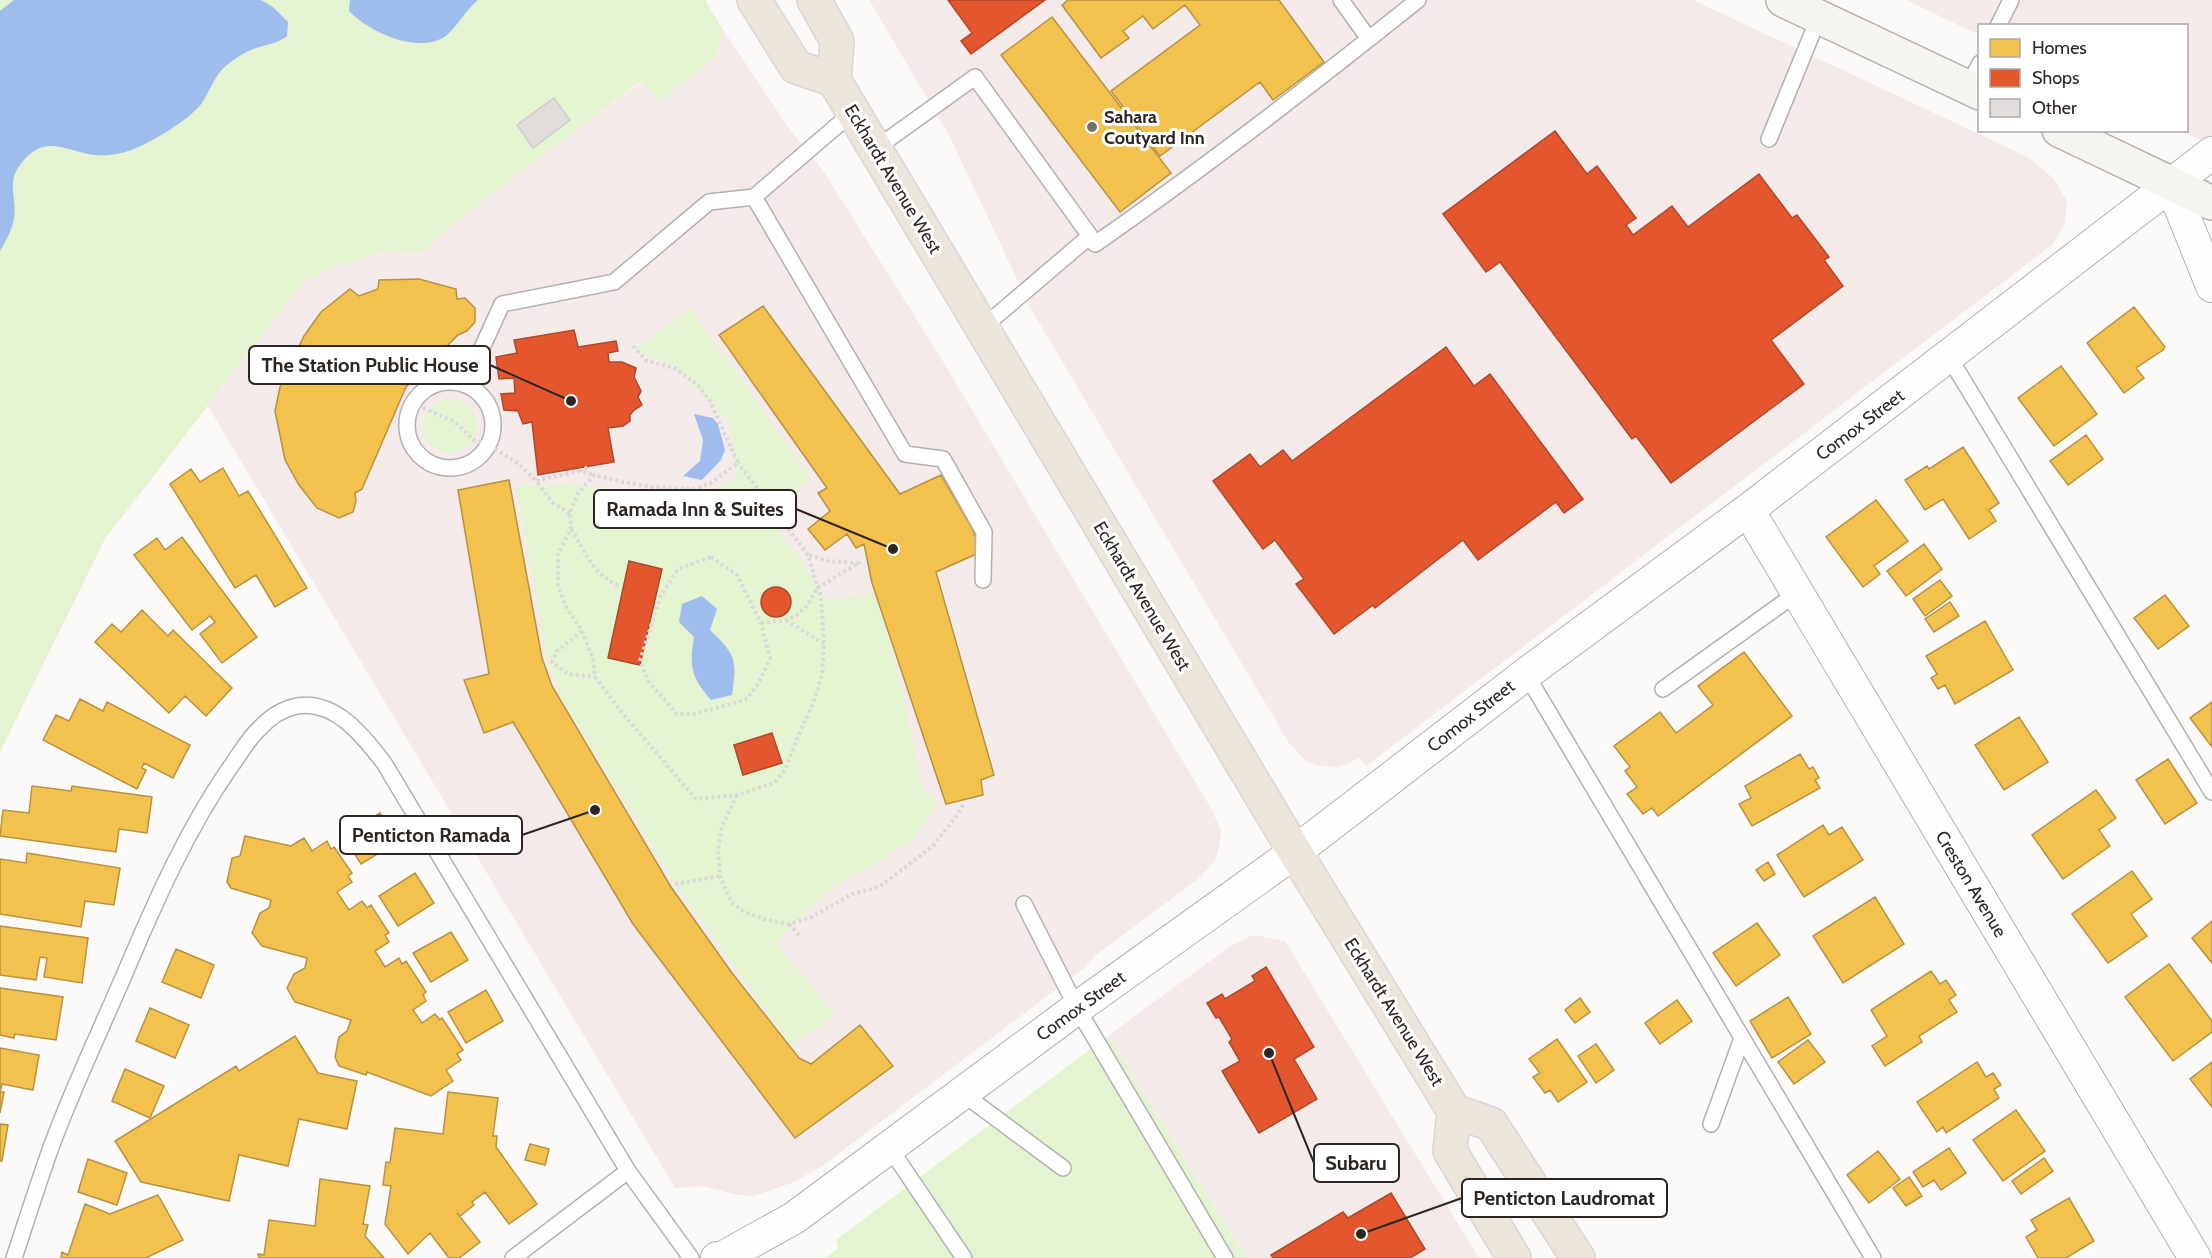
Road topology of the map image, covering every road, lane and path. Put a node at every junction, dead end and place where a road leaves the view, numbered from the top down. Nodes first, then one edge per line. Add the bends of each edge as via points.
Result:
1 (754, 0) edge
2 (814, 0) edge
3 (1341, 0) edge
4 (1418, 0) edge
5 (1783, 0) edge
6 (2011, 0) edge
7 (1819, 17) junction
8 (1999, 24) edge
9 (1369, 39) junction
10 (834, 80) junction
11 (1976, 81) edge
12 (853, 112) junction
13 (2063, 132) edge
14 (1769, 139) dead end
15 (875, 149) junction
16 (2212, 153) edge
17 (2171, 184) junction
18 (754, 197) junction
19 (2212, 203) edge
20 (1090, 236) junction
21 (2212, 286) edge
22 (982, 328) junction
23 (633, 346) dead end
24 (1949, 357) junction
25 (465, 385) junction
26 (412, 403) junction
27 (489, 445) junction
28 (738, 463) junction
29 (589, 466) dead end
30 (578, 471) junction
31 (594, 475) junction
32 (536, 481) junction
33 (1748, 510) junction
34 (570, 513) junction
35 (572, 529) junction
36 (808, 555) junction
37 (983, 580) dead end
38 (618, 585) dead end
39 (818, 588) junction
40 (1797, 593) junction
41 (785, 620) junction
42 (761, 623) junction
43 (582, 632) junction
44 (824, 644) junction
45 (1526, 674) junction
46 (596, 677) junction
47 (1663, 689) dead end
48 (2212, 792) edge
49 (737, 795) junction
50 (963, 805) dead end
51 (1295, 852) junction
52 (720, 876) junction
53 (675, 884) dead end
54 (1024, 904) dead end
55 (789, 924) junction
56 (800, 936) dead end
57 (1077, 1008) junction
58 (1742, 1038) junction
59 (962, 1093) junction
60 (1454, 1111) junction
61 (1711, 1124) dead end
62 (890, 1147) junction
63 (1063, 1168) dead end
64 (628, 1172) junction
65 (14, 1258) edge
66 (513, 1258) edge
67 (692, 1258) edge
68 (717, 1258) edge
69 (964, 1258) edge
70 (1225, 1258) edge
71 (1514, 1258) edge
72 (1578, 1258) edge
73 (1873, 1258) edge
74 (2195, 1258) edge

1 - 10 highway via 796,67
2 - 10 highway via 837,41
3 - 9 lane
4 - 9 lane
5 - 7 main road
6 - 8 lane
7 - 11 main road
7 - 14 lane
9 - 20 lane via 1163,197 1095,244
10 - 12 highway, Eckhardt Avenue West
12 - 15 highway, Eckhardt Avenue West
12 - 18 lane
13 - 17 main road
15 - 20 lane via 975,77
15 - 22 highway, Eckhardt Avenue West
16 - 17 street, Comox Street
17 - 19 main road
17 - 21 street
17 - 24 street, Comox Street
18 - 25 lane via 709,202 614,282 502,304
18 - 37 lane via 905,454 943,459 984,532
20 - 22 lane
22 - 51 highway, Eckhardt Avenue West
23 - 28 path via 647,361 674,368 697,384 710,401
24 - 33 street, Comox Street
24 - 48 lane
25 - 26 lane via 457,381 439,382
25 - 27 lane via 476,389 489,405 494,425
26 - 27 path via 455,422 474,440
26 - 27 lane via 406,426 413,449 427,462 443,469 462,467 478,459
27 - 32 path via 519,464
28 - 31 path via 711,483 695,489 652,487
28 - 36 path
29 - 30 path
30 - 31 path
30 - 32 path
31 - 34 path via 578,493
32 - 34 path via 553,503
33 - 40 street, Creston Avenue
33 - 45 street, Comox Street
34 - 35 path
35 - 38 path via 588,560 606,580
35 - 43 path via 558,554 558,586
36 - 39 path
36 - 39 path via 859,563
39 - 41 path via 807,606
39 - 44 path
40 - 47 lane
40 - 74 street, Creston Avenue
41 - 42 path
41 - 44 path
42 - 42 path via 770,658 757,686 745,700 694,714 677,714 649,682 640,661 660,597 678,568 711,557 737,575
43 - 46 path
43 - 46 path via 557,651 552,662 568,674
44 - 49 path via 822,674 813,704 785,770 774,783
45 - 51 street, Comox Street
45 - 58 lane
46 - 49 path via 696,799
49 - 52 path via 722,826 718,850
50 - 55 path via 933,846 879,887 852,894 812,917
51 - 57 street, Comox Street
51 - 60 highway, Eckhardt Avenue West
52 - 53 path
52 - 55 path via 731,902 744,912
54 - 57 lane
55 - 56 path
57 - 59 street, Comox Street
57 - 70 lane
58 - 61 lane
58 - 73 lane
59 - 62 street, Comox Street
59 - 63 lane
60 - 71 highway via 1450,1151
60 - 72 highway via 1491,1124
62 - 68 street, Comox Street via 794,1218
62 - 69 lane
64 - 65 lane via 384,763 347,722 323,710 298,706 272,717 248,742 212,794 159,893 53,1141
64 - 66 lane
64 - 67 lane

